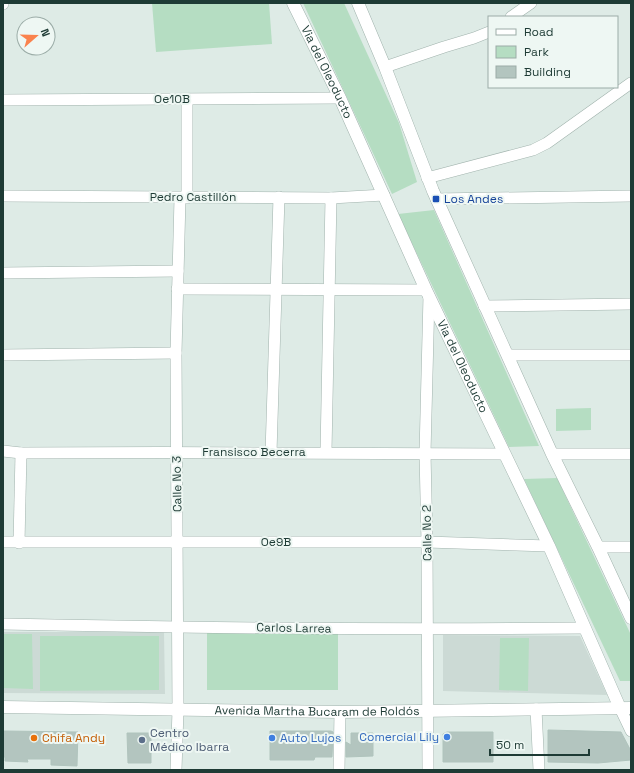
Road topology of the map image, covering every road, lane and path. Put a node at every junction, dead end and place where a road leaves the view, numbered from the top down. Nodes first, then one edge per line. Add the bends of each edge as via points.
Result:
1 (293, 3) edge
2 (358, 3) edge
3 (531, 3) edge
4 (512, 16) edge
5 (488, 32) edge
6 (385, 67) junction
7 (631, 83) edge
8 (340, 98) junction
9 (187, 99) junction
10 (3, 100) edge
11 (428, 178) junction
12 (384, 195) junction
13 (3, 196) edge
14 (631, 196) edge
15 (279, 197) junction
16 (183, 198) junction
17 (330, 198) junction
18 (436, 199) junction
19 (178, 271) junction
20 (3, 273) edge
21 (177, 289) junction
22 (329, 289) junction
23 (275, 290) junction
24 (427, 293) junction
25 (631, 304) edge
26 (484, 306) junction
27 (176, 353) junction
28 (3, 355) edge
29 (508, 355) junction
30 (631, 355) edge
31 (3, 451) edge
32 (176, 452) junction
33 (326, 452) junction
34 (21, 453) junction
35 (271, 453) junction
36 (425, 453) junction
37 (504, 454) junction
38 (552, 454) junction
39 (631, 454) edge
40 (3, 542) edge
41 (177, 542) junction
42 (427, 542) junction
43 (19, 543) junction
44 (549, 546) junction
45 (598, 547) junction
46 (631, 547) edge
47 (631, 618) edge
48 (3, 624) edge
49 (176, 628) junction
50 (584, 628) junction
51 (428, 630) junction
52 (3, 706) edge
53 (626, 708) edge
54 (536, 709) junction
55 (178, 710) junction
56 (340, 712) junction
57 (428, 712) junction
58 (631, 731) edge
59 (176, 770) edge
60 (339, 770) edge
61 (428, 770) edge
62 (539, 770) edge

1 - 8 street, Via del Oleoducto
2 - 6 street
3 - 4 street
5 - 6 street
6 - 11 street
7 - 11 street via 547,143 533,150
8 - 9 street, Oe10B
8 - 12 street, Via del Oleoducto
9 - 10 street, Oe10B
9 - 16 street, Calle No 3
11 - 18 street
12 - 17 street, Pedro Castillón
12 - 24 street, Via del Oleoducto
13 - 16 street, Pedro Castillón
14 - 18 street
15 - 16 street, Pedro Castillón
15 - 17 street, Pedro Castillón
15 - 23 street
16 - 19 street, Calle No 3
17 - 22 street
18 - 26 street
19 - 20 street
19 - 21 street, Calle No 3
21 - 23 street
21 - 27 street, Calle No 3
22 - 23 street
22 - 24 street
22 - 33 street
23 - 35 street
24 - 36 street, Calle No 2
24 - 37 street, Via del Oleoducto
25 - 26 street
26 - 29 street
27 - 28 street
27 - 32 street, Calle No 3
29 - 30 street
29 - 38 street
31 - 34 street, Fransisco Becerra
32 - 34 street, Fransisco Becerra
32 - 35 street, Fransisco Becerra
32 - 41 street, Calle No 3
33 - 35 street, Fransisco Becerra
33 - 36 street, Fransisco Becerra
34 - 43 street
36 - 37 street, Fransisco Becerra
36 - 42 street, Calle No 2
37 - 44 street, Via del Oleoducto
38 - 39 street
38 - 45 street
40 - 43 street, Oe9B
41 - 42 street, Oe9B
41 - 43 street, Oe9B
41 - 49 street, Calle No 3
42 - 44 street, Oe9B
42 - 51 street, Calle No 2
44 - 50 street, Via del Oleoducto
45 - 46 street
45 - 47 street
48 - 49 street, Carlos Larrea
49 - 51 street, Carlos Larrea
49 - 55 street, Calle No 3
50 - 51 street, Carlos Larrea
50 - 53 street, Via del Oleoducto
51 - 57 street, Calle No 2
52 - 55 street, Avenida Martha Bucaram de Roldós
53 - 54 street, Avenida Martha Bucaram de Roldós
53 - 58 street, Via del Oleoducto
54 - 57 street, Avenida Martha Bucaram de Roldós
54 - 62 street
55 - 56 street, Avenida Martha Bucaram de Roldós
55 - 59 street, Calle No 3
56 - 57 street, Avenida Martha Bucaram de Roldós
56 - 60 street
57 - 61 street, Calle No 2

